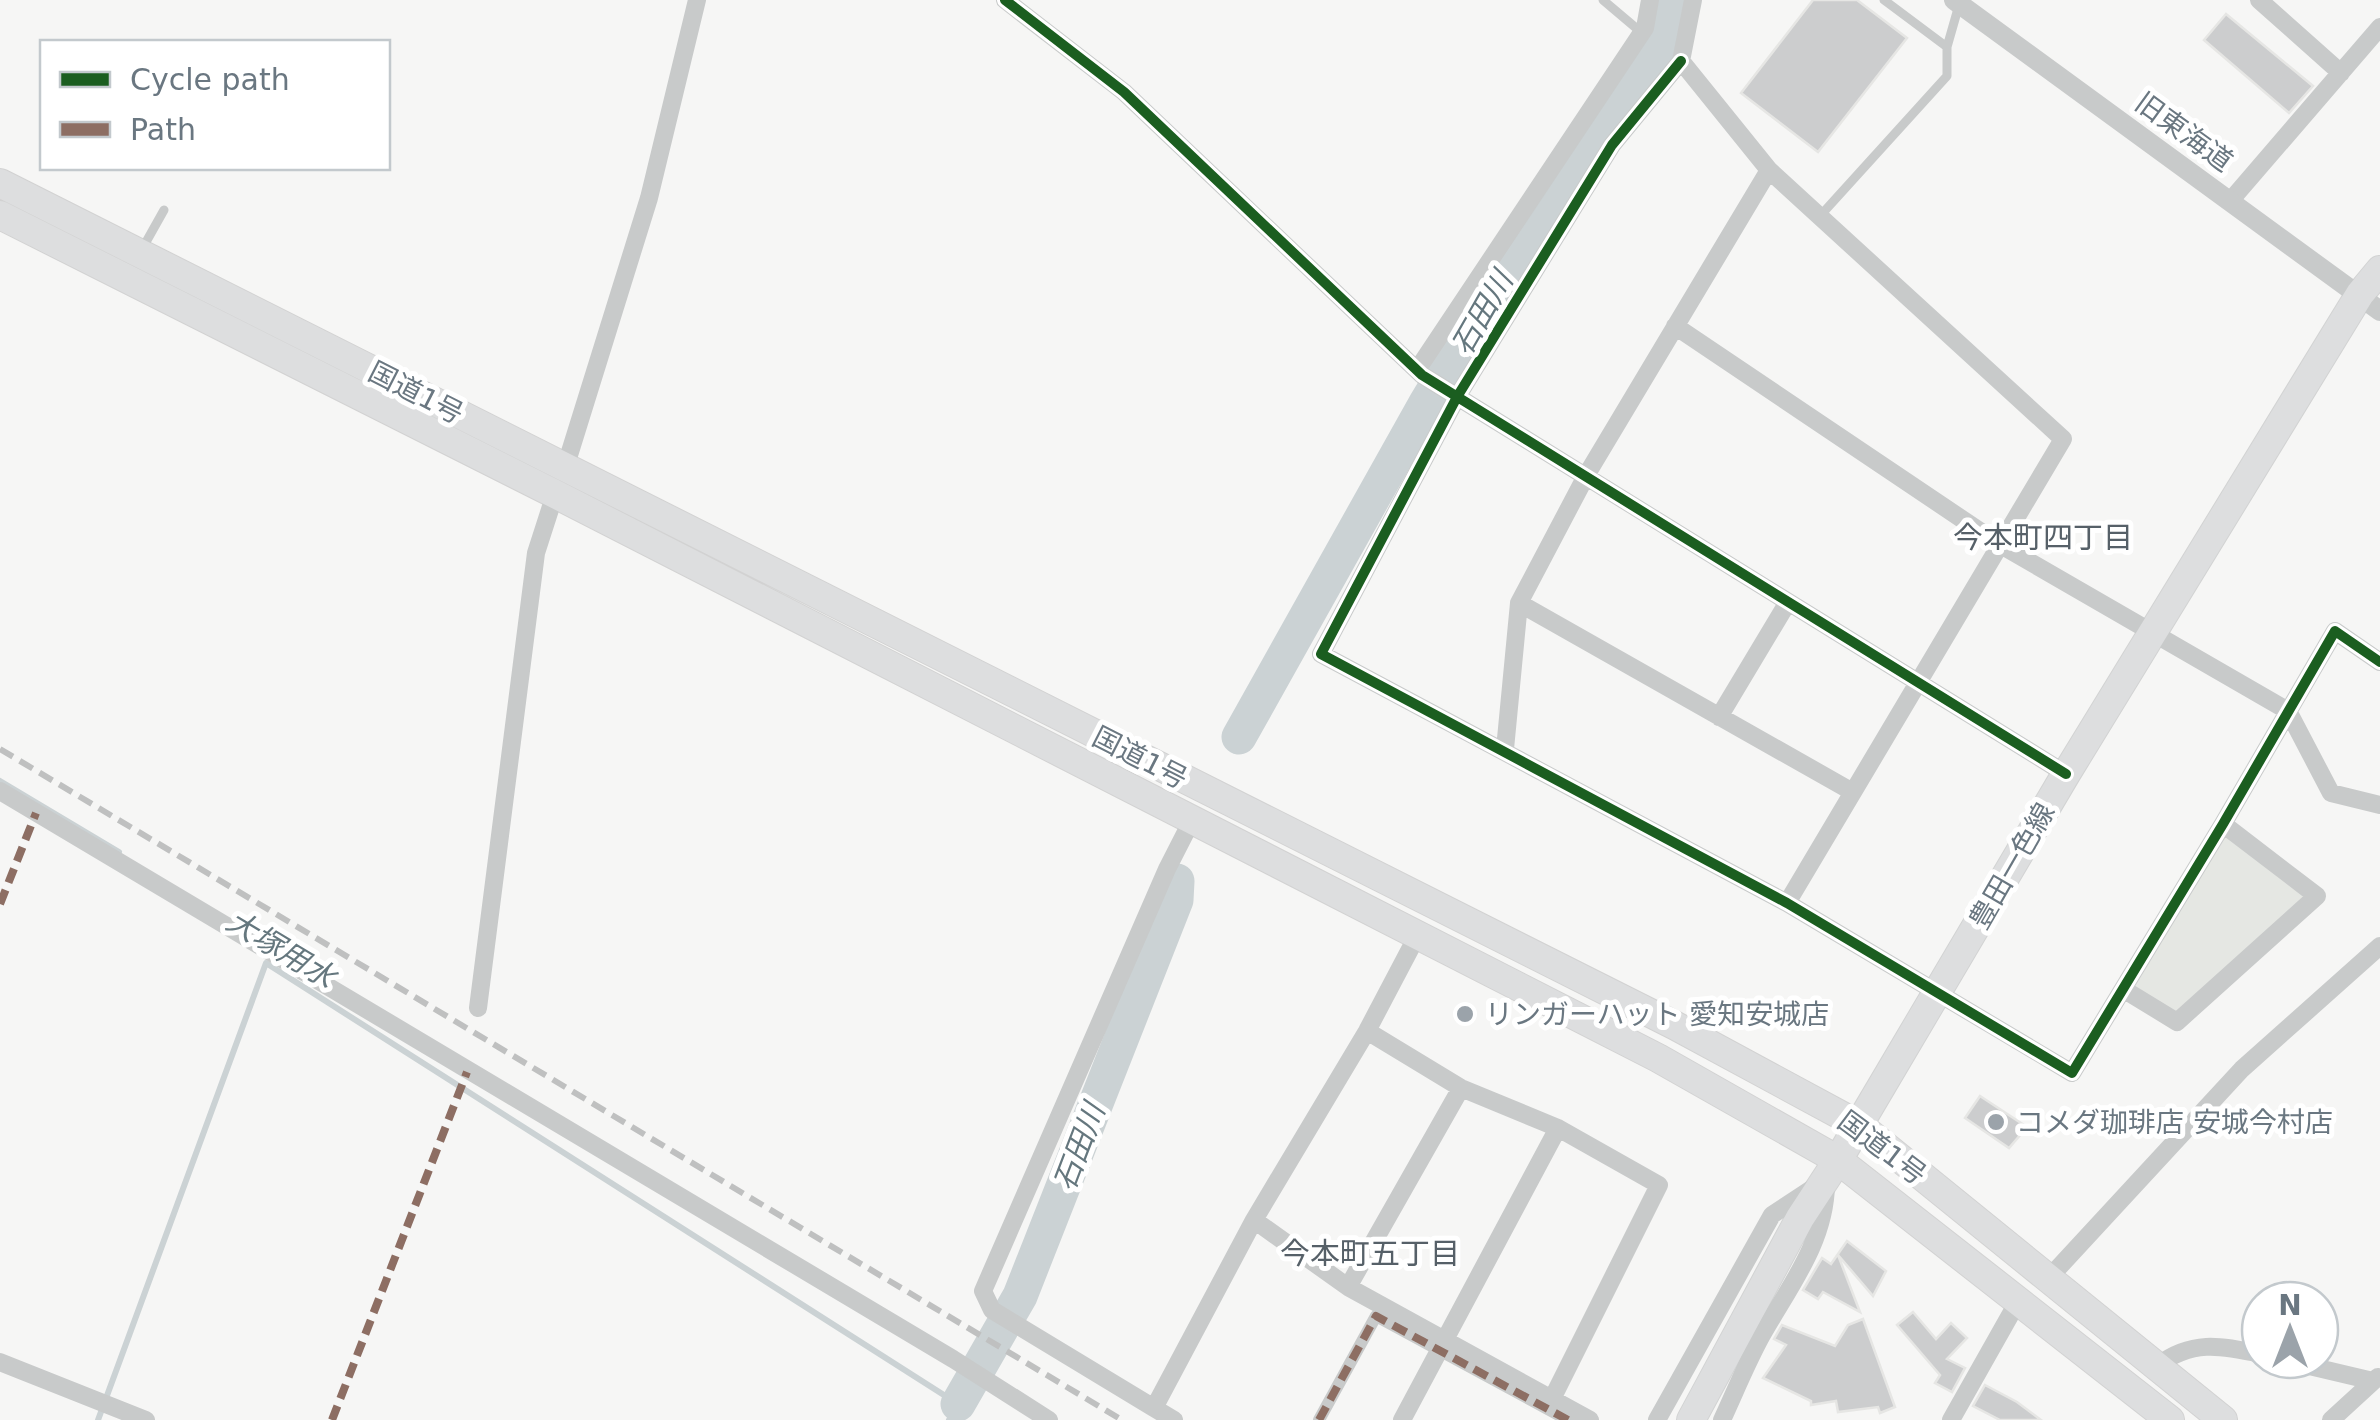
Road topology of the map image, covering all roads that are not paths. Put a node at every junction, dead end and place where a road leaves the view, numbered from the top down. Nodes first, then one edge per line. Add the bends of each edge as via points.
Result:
1 (698, 0) edge
2 (1005, 0) edge
3 (1603, 0) edge
4 (1650, 0) edge
5 (1694, 0) edge
6 (1884, 0) edge
7 (2259, 0) edge
8 (1957, 2) edge
9 (2380, 27) edge
10 (1642, 33) junction
11 (1947, 47) junction
12 (1681, 61) junction
13 (2341, 73) junction
14 (1769, 170) junction
15 (0, 184) edge
16 (2231, 200) junction
17 (164, 210) dead end
18 (0, 215) edge
19 (1820, 216) junction
20 (139, 254) junction
21 (2380, 270) edge
22 (2370, 302) edge
23 (1675, 326) junction
24 (1419, 373) junction
25 (1454, 395) junction
26 (1587, 474) junction
27 (560, 481) junction
28 (1999, 544) junction
29 (1788, 602) junction
30 (1519, 603) junction
31 (2152, 634) junction
32 (2380, 662) edge
33 (1917, 684) junction
34 (2288, 711) junction
35 (1719, 716) junction
36 (1505, 750) junction
37 (2066, 774) junction
38 (0, 791) edge
39 (1851, 791) junction
40 (2380, 805) edge
41 (1192, 820) junction
42 (2223, 824) junction
43 (1786, 902) junction
44 (1416, 936) junction
45 (2380, 946) edge
46 (2123, 989) junction
47 (1937, 995) junction
48 (478, 1008) dead end
49 (1366, 1031) junction
50 (1461, 1088) junction
51 (1860, 1124) junction
52 (1558, 1128) junction
53 (1832, 1170) junction
54 (1254, 1220) junction
55 (2047, 1280) junction
56 (1348, 1287) junction
57 (2017, 1302) junction
58 (1444, 1347) junction
59 (2240, 1350) edge
60 (0, 1362) edge
61 (2157, 1366) junction
62 (2340, 1371) edge
63 (2377, 1378) edge
64 (1552, 1399) junction
65 (1154, 1408) junction
66 (146, 1420) edge
67 (1049, 1420) edge
68 (1174, 1420) edge
69 (1319, 1420) edge
70 (1402, 1420) edge
71 (1568, 1420) edge
72 (1590, 1420) edge
73 (1657, 1420) edge
74 (1691, 1420) edge
75 (1722, 1420) edge
76 (1951, 1420) edge
77 (2170, 1420) edge
78 (2223, 1420) edge
79 (2331, 1420) edge

1 - 27 street via 649,198
2 - 24 street via 1124,92
3 - 10 lane
4 - 10 street
5 - 12 street
6 - 11 lane
7 - 13 street
8 - 11 lane
8 - 16 street, 旧東海道
9 - 13 street
10 - 24 street
11 - 19 lane via 1947,76
12 - 14 street
12 - 25 street via 1612,145
13 - 16 street
14 - 19 street
14 - 23 street
15 - 20 main road, 国道1号
16 - 22 street, 旧東海道
17 - 20 lane
18 - 27 main road, 国道1号
19 - 28 street via 2063,438
20 - 27 main road, 国道1号
21 - 22 main road, 豊田一色線
22 - 31 main road, 豊田一色線
23 - 26 street
23 - 28 street
24 - 25 street
25 - 26 street
25 - 36 street via 1321,654
26 - 29 street
26 - 30 street
27 - 41 main road, 国道1号
27 - 48 street via 536,552
27 - 51 main road, 国道1号 via 1674,1026
28 - 31 street
28 - 33 street
29 - 33 street
29 - 35 street
30 - 35 street
30 - 36 street
31 - 34 street
31 - 37 main road, 豊田一色線
32 - 34 street via 2334,631
33 - 37 street
33 - 39 street
34 - 40 street via 2331,793
34 - 42 street
35 - 39 street
36 - 43 street
37 - 47 main road, 豊田一色線
38 - 67 street
39 - 43 street
41 - 44 main road, 国道1号
41 - 65 street via 983,1291 992,1310
42 - 46 street
42 - 46 street via 2317,896 2177,1022
43 - 47 street
44 - 49 street
44 - 53 main road, 国道1号 via 1658,1058
45 - 55 street via 2242,1068
46 - 47 street via 2072,1073
47 - 51 main road, 豊田一色線
49 - 50 street
49 - 54 street
50 - 52 street
50 - 56 street
51 - 53 main road, 豊田一色線
51 - 55 main road, 国道1号
52 - 58 street
52 - 64 street via 1659,1185
53 - 57 main road, 国道1号
53 - 73 street via 1772,1215
53 - 74 main road, 豊田一色線
53 - 75 street via 1814,1245
54 - 56 street
54 - 65 street
55 - 61 main road, 国道1号
56 - 58 street
57 - 76 street
57 - 77 main road, 国道1号
58 - 64 street
58 - 69 street via 1376,1316
58 - 70 street
58 - 71 street
59 - 61 street via 2184,1348
60 - 66 street
61 - 78 main road, 国道1号
62 - 63 street
63 - 79 street
64 - 72 street
65 - 68 street

